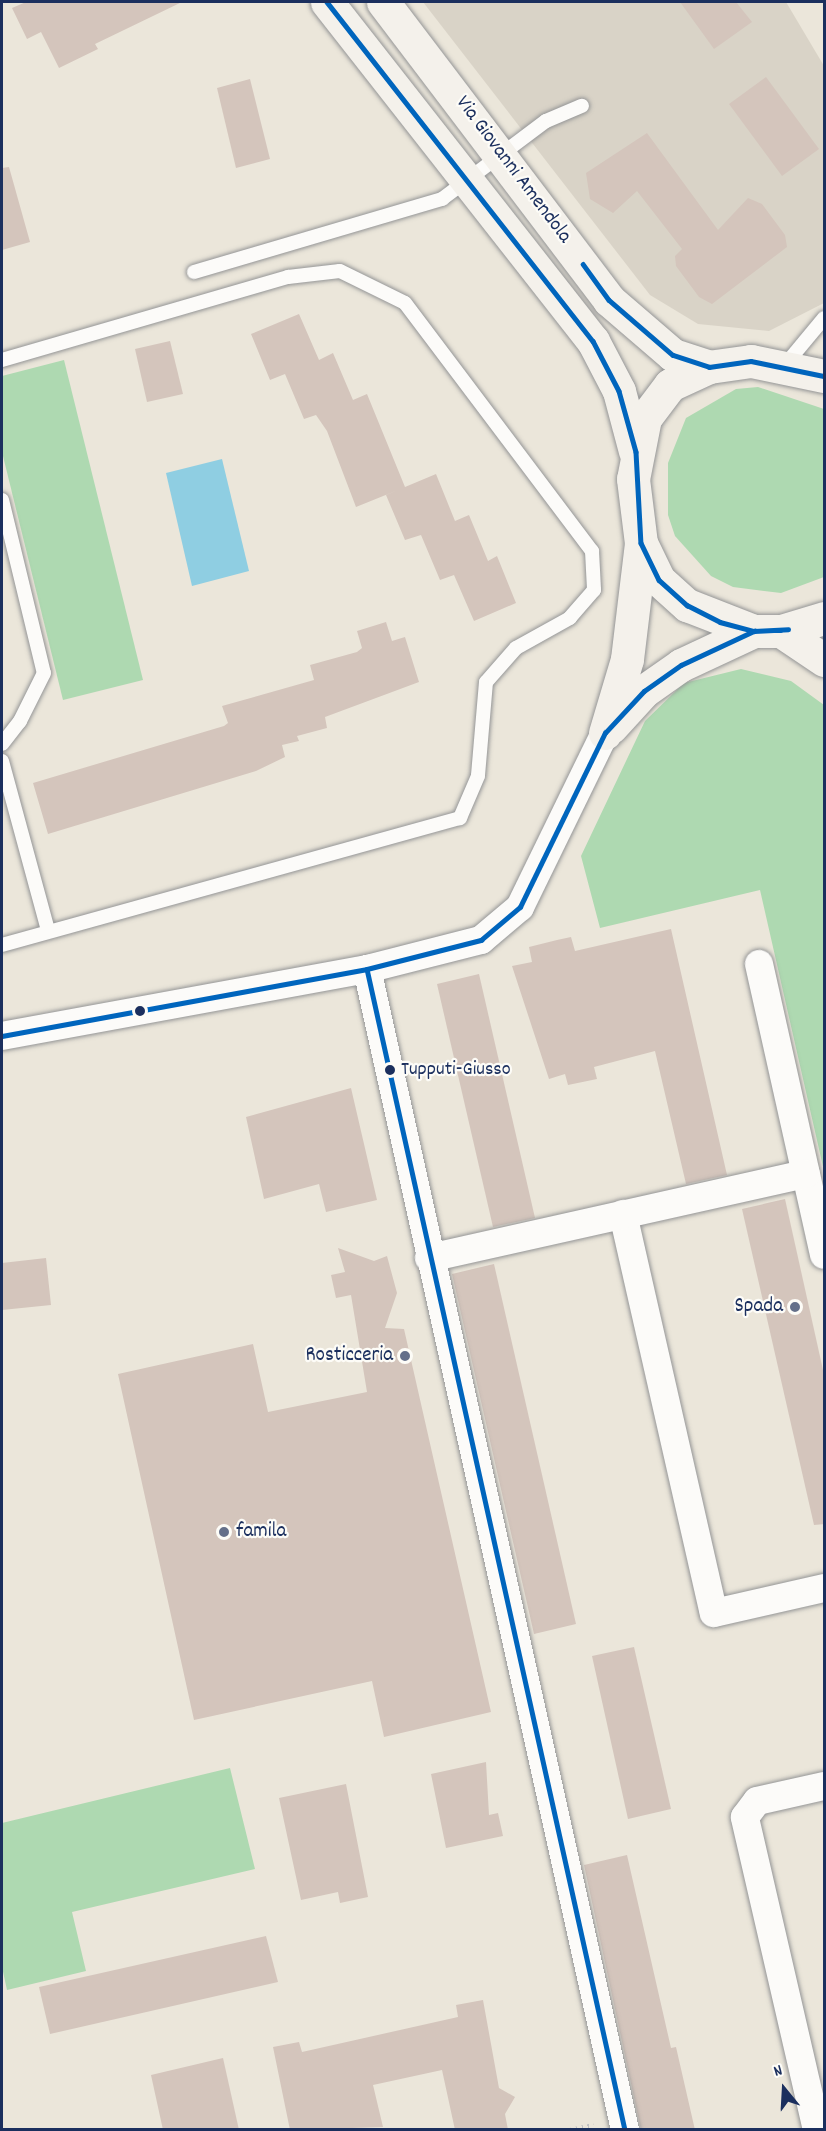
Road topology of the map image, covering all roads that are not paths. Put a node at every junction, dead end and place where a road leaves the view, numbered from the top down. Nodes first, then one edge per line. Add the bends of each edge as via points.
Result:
1 (327, 2) edge
2 (383, 2) edge
3 (582, 106) dead end
4 (502, 154) junction
5 (467, 181) junction
6 (194, 272) dead end
7 (825, 318) edge
8 (2, 360) edge
9 (784, 364) junction
10 (710, 367) junction
11 (825, 376) edge
12 (636, 452) junction
13 (2, 500) edge
14 (641, 543) junction
15 (825, 618) edge
16 (768, 631) junction
17 (825, 660) edge
18 (605, 733) junction
19 (2, 744) edge
20 (2, 760) edge
21 (48, 930) junction
22 (2, 945) edge
23 (759, 964) dead end
24 (367, 969) junction
25 (2, 1036) edge
26 (806, 1174) junction
27 (623, 1214) junction
28 (825, 1256) edge
29 (429, 1258) junction
30 (825, 1588) edge
31 (825, 1786) edge
32 (625, 2130) edge
33 (818, 2130) edge

1 - 5 main road, Via Giovanni Amendola
2 - 4 main road, Via Giovanni Amendola
3 - 4 lane via 546,121
4 - 5 lane
4 - 10 main road, Via Giovanni Amendola via 609,300 673,355
5 - 6 lane via 442,199
5 - 12 main road, Via Giovanni Amendola via 593,341 619,391
7 - 9 lane
8 - 21 lane via 288,277 340,272 405,303 592,550 594,590 570,618 516,648 486,682 478,776 460,818
9 - 10 main road, Via Giovanni Amendola via 751,361
9 - 11 main road, Via Giovanni Amendola
10 - 12 main road, Via Giovanni Amendola via 670,384 645,418
12 - 14 main road, Via Giovanni Amendola
13 - 19 lane via 44,673 20,721
14 - 16 main road, Via Giovanni Amendola via 659,580 687,605
14 - 18 main road via 627,659
15 - 16 main road
16 - 17 main road, Via Giovanni Amendola
16 - 18 main road via 681,665 644,691
18 - 24 street via 520,907 481,940
20 - 21 lane
21 - 22 lane
23 - 26 street
24 - 25 street
24 - 29 street
26 - 27 street
26 - 28 street
27 - 29 street
27 - 30 street via 714,1613
29 - 32 street
31 - 33 street via 757,1801 745,1817

